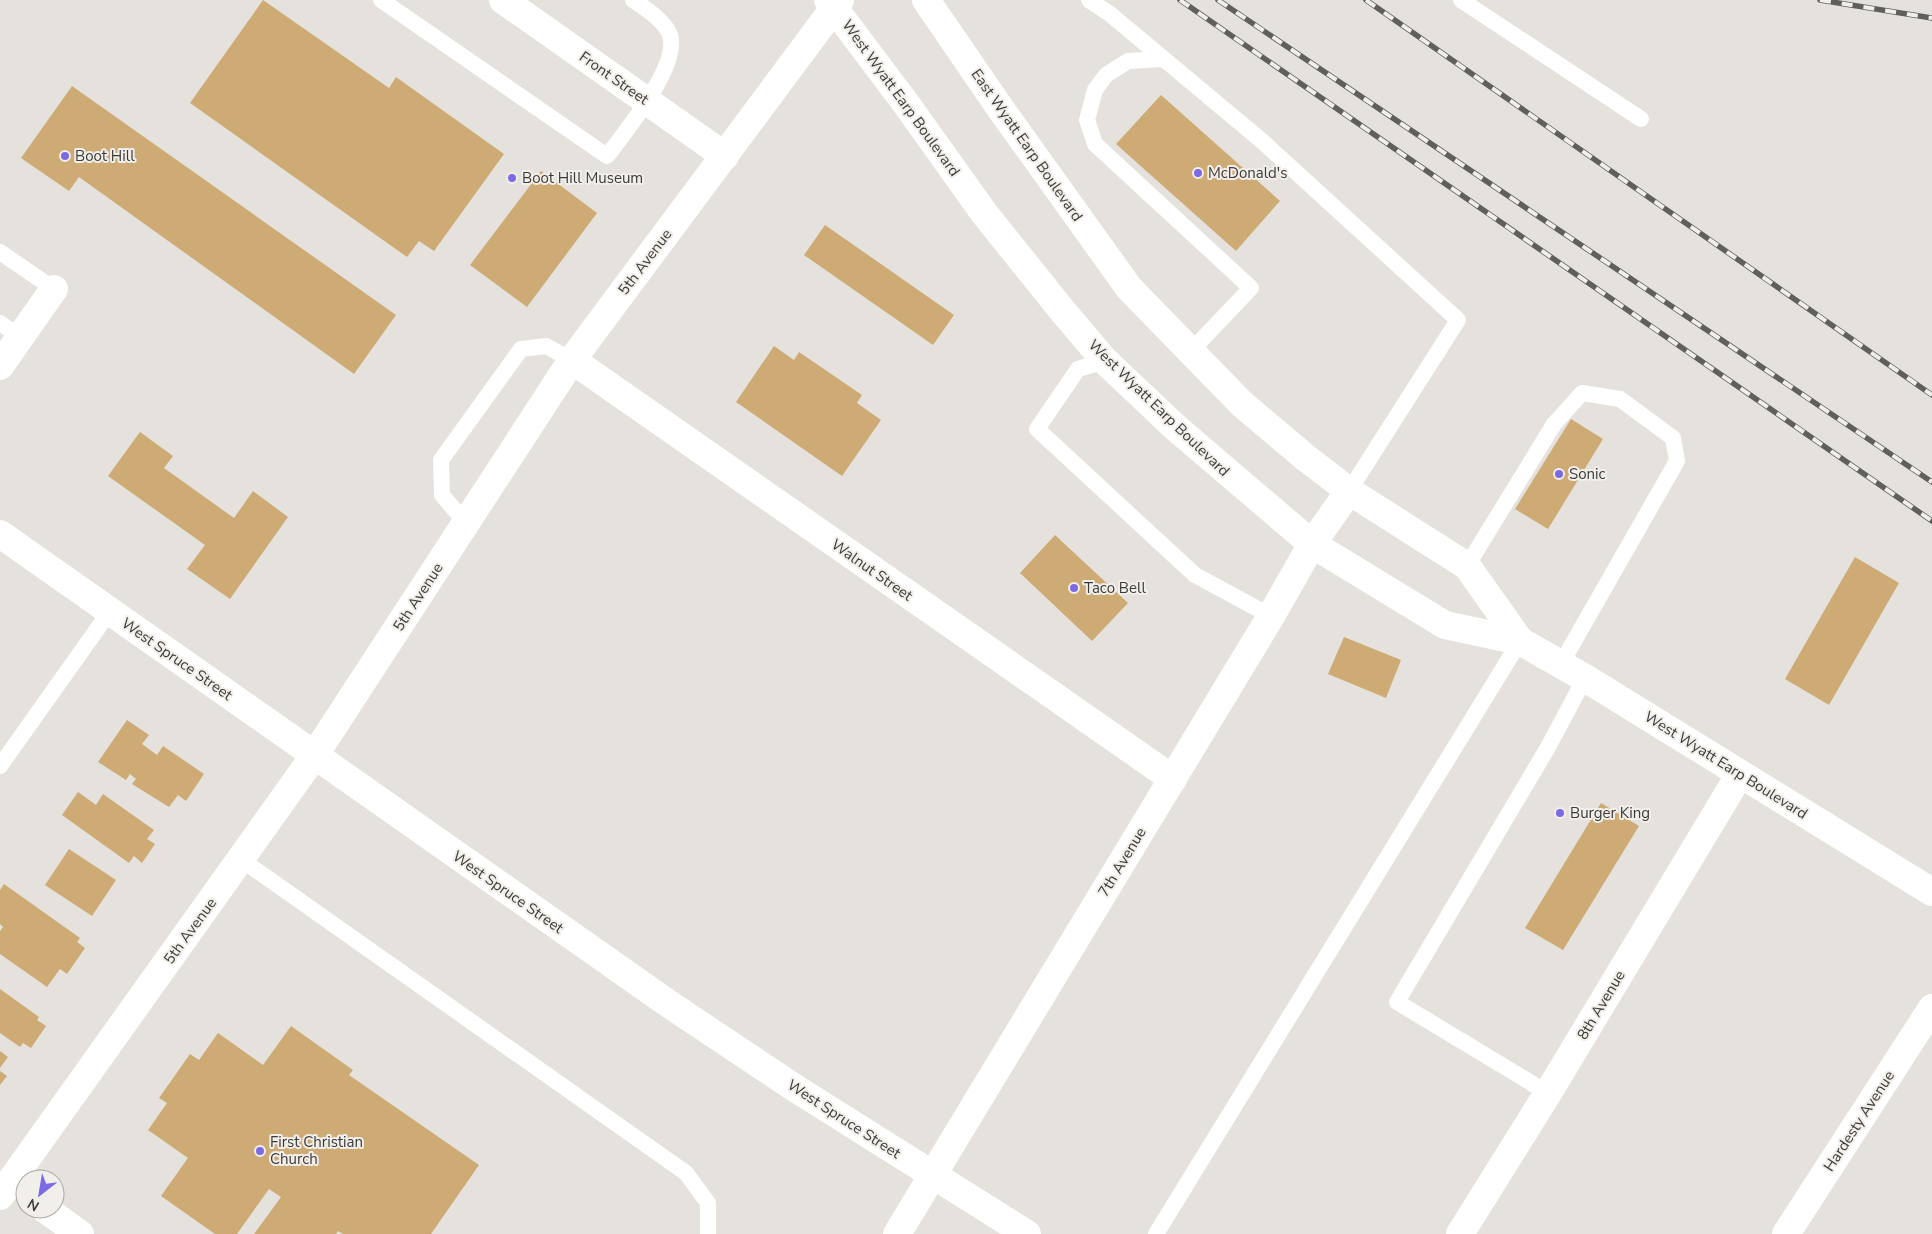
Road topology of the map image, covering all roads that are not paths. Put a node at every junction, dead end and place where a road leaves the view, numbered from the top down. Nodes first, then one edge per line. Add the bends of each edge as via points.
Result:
1 (380, 0) edge
2 (503, 0) edge
3 (633, 0) edge
4 (926, 0) edge
5 (1089, 0) edge
6 (1461, 0) edge
7 (834, 2) edge
8 (1163, 59) junction
9 (648, 102) junction
10 (1641, 119) dead end
11 (725, 156) junction
12 (0, 252) edge
13 (1129, 288) joint
14 (54, 289) joint
15 (10, 330) edge
16 (1190, 352) junction
17 (572, 360) junction
18 (1105, 360) junction
19 (0, 366) edge
20 (1349, 491) junction
21 (466, 523) junction
22 (0, 534) edge
23 (1312, 544) junction
24 (1467, 566) junction
25 (110, 611) junction
26 (1271, 616) junction
27 (1520, 641) junction
28 (1561, 664) junction
29 (1585, 678) junction
30 (314, 756) junction
31 (0, 766) edge
32 (1740, 774) junction
33 (1172, 779) junction
34 (242, 860) junction
35 (1932, 892) edge
36 (1932, 1008) edge
37 (1548, 1093) junction
38 (931, 1175) junction
39 (8, 1188) edge
40 (59, 1219) edge
41 (80, 1234) edge
42 (708, 1234) edge
43 (897, 1234) edge
44 (1027, 1234) edge
45 (1156, 1234) edge
46 (1460, 1234) edge
47 (1786, 1234) edge

1 - 9 lane via 607,156
2 - 9 street, Front Street
3 - 9 lane via 652,13 670,35 669,59
4 - 13 street, East Wyatt Earp Boulevard
5 - 8 lane
6 - 10 lane
7 - 11 street, 5th Avenue
7 - 18 street, West Wyatt Earp Boulevard via 994,227
8 - 16 lane via 1128,61 1106,75 1095,90 1087,120 1094,144 1250,288
8 - 20 lane via 1262,141 1458,320
9 - 11 street, Front Street
11 - 17 street, 5th Avenue
12 - 14 lane
13 - 16 street, West Wyatt Earp Boulevard
14 - 15 street
15 - 19 street
16 - 20 street, West Wyatt Earp Boulevard via 1242,404
17 - 21 street, 5th Avenue
17 - 21 lane via 546,346 521,349 441,460 442,495
17 - 33 street, Walnut Street
18 - 23 street, West Wyatt Earp Boulevard via 1175,427
18 - 26 lane via 1078,369 1037,429 1195,575
20 - 23 street, 7th Avenue
20 - 24 street, West Wyatt Earp Boulevard
21 - 30 street, 5th Avenue
22 - 25 street, West Spruce Street
23 - 26 street, 7th Avenue
23 - 27 street, West Wyatt Earp Boulevard via 1445,625
24 - 27 street, West Wyatt Earp Boulevard
24 - 28 lane via 1554,424 1582,393 1620,399 1673,438 1678,461
25 - 30 street, West Spruce Street
25 - 31 lane
26 - 33 street, 7th Avenue
27 - 28 street, West Wyatt Earp Boulevard
27 - 45 lane
28 - 29 street, West Wyatt Earp Boulevard
29 - 32 street, West Wyatt Earp Boulevard
29 - 37 lane via 1397,1002
30 - 34 street, 5th Avenue
30 - 38 street, West Spruce Street via 669,1004
32 - 35 street, West Wyatt Earp Boulevard
32 - 37 street, 8th Avenue
33 - 38 street, 7th Avenue
34 - 39 street, 5th Avenue
34 - 42 lane via 686,1173 708,1203
36 - 47 street, Hardesty Avenue
37 - 46 street, 8th Avenue
38 - 43 street, 7th Avenue
38 - 44 street, West Spruce Street
40 - 41 street

